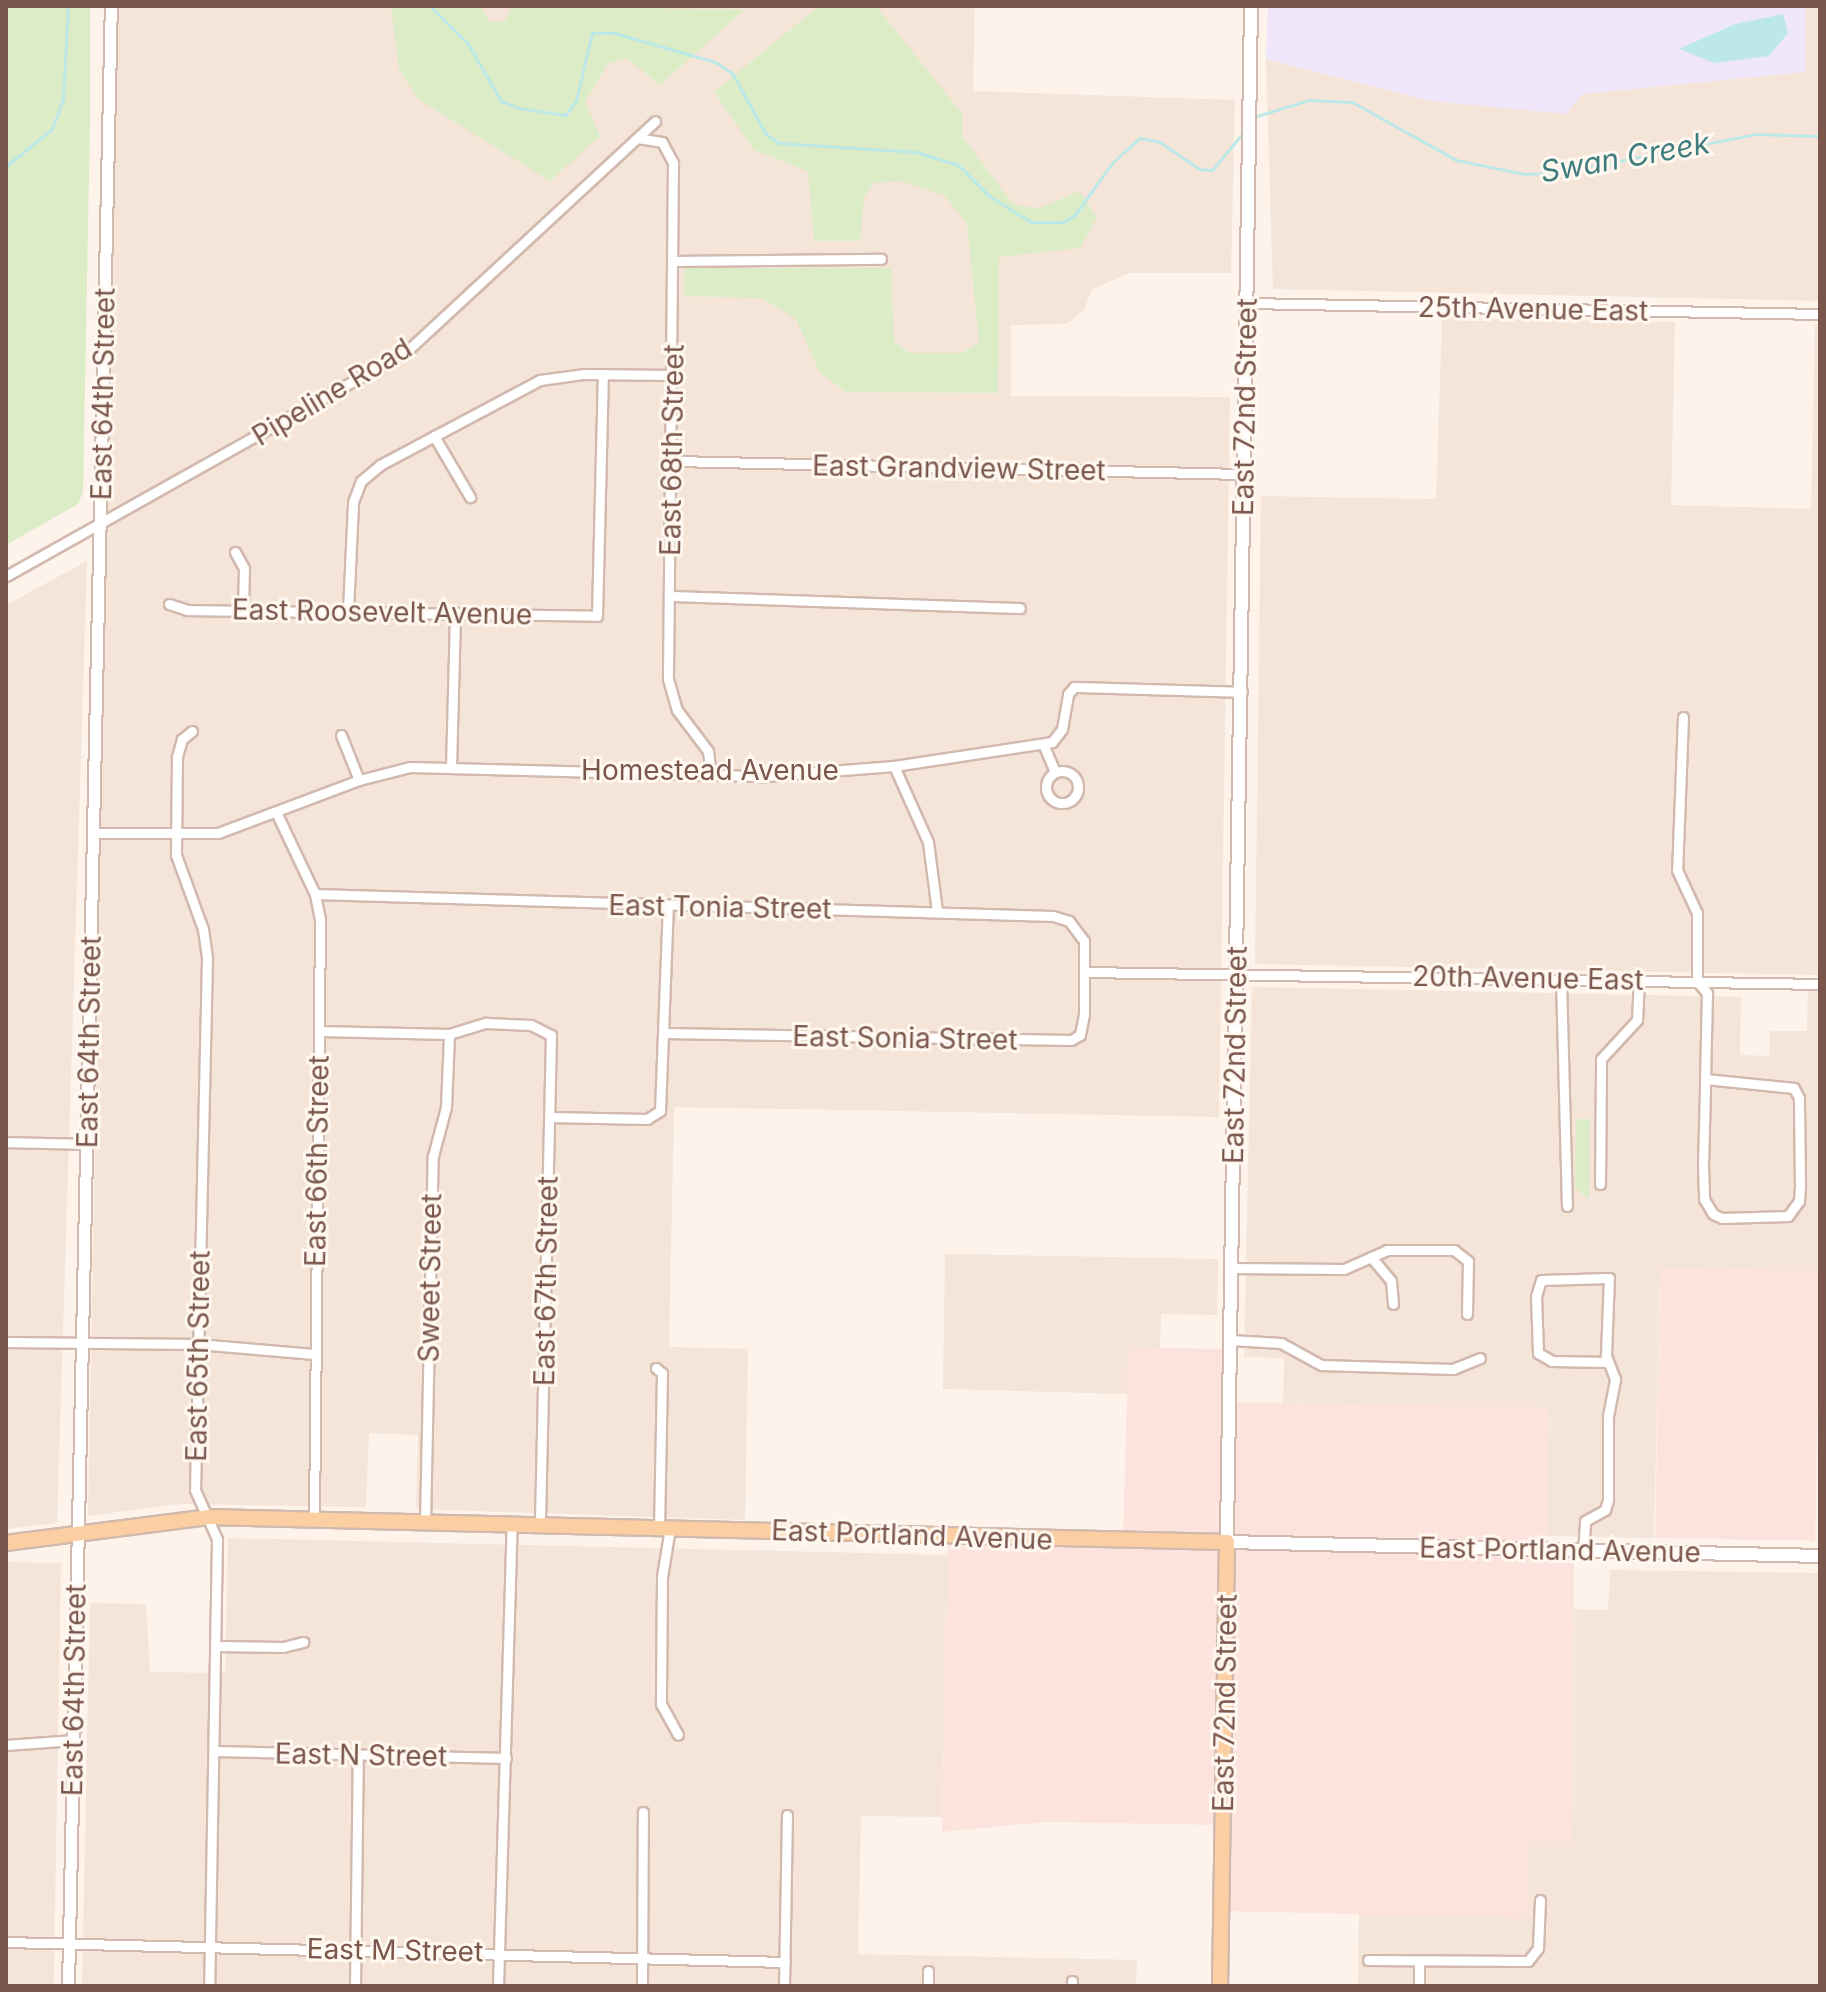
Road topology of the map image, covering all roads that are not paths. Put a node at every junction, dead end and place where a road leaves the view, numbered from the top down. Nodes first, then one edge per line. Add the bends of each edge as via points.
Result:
1 (111, 6) edge
2 (1251, 6) edge
3 (655, 121) dead end
4 (637, 138) junction
5 (881, 259) dead end
6 (676, 261) junction
7 (1247, 303) junction
8 (1820, 314) edge
9 (603, 374) junction
10 (673, 375) junction
11 (434, 436) junction
12 (674, 461) junction
13 (1244, 474) junction
14 (470, 497) dead end
15 (100, 528) junction
16 (235, 552) dead end
17 (6, 576) edge
18 (670, 596) junction
19 (169, 604) dead end
20 (1020, 608) dead end
21 (243, 610) junction
22 (348, 610) junction
23 (455, 612) junction
24 (1242, 692) junction
25 (1683, 717) dead end
26 (192, 731) dead end
27 (341, 735) dead end
28 (1044, 746) junction
29 (894, 766) junction
30 (451, 768) junction
31 (1055, 772) dead end
32 (711, 775) junction
33 (359, 780) junction
34 (276, 812) junction
35 (94, 833) junction
36 (176, 834) junction
37 (315, 894) junction
38 (668, 907) junction
39 (937, 911) junction
40 (1084, 972) junction
41 (1237, 975) junction
42 (1561, 979) junction
43 (1639, 979) junction
44 (1697, 981) junction
45 (1820, 984) edge
46 (319, 1031) junction
47 (664, 1033) junction
48 (449, 1034) junction
49 (1705, 1079) junction
50 (550, 1117) junction
51 (6, 1142) edge
52 (87, 1144) junction
53 (1600, 1184) dead end
54 (1567, 1206) dead end
55 (1371, 1257) junction
56 (1231, 1268) junction
57 (1393, 1304) dead end
58 (1467, 1314) dead end
59 (1230, 1340) junction
60 (6, 1342) edge
61 (82, 1344) junction
62 (198, 1344) junction
63 (314, 1354) junction
64 (1480, 1358) dead end
65 (1607, 1362) junction
66 (656, 1368) dead end
67 (208, 1517) junction
68 (314, 1519) junction
69 (425, 1523) junction
70 (512, 1525) junction
71 (540, 1526) junction
72 (664, 1528) junction
73 (77, 1535) junction
74 (1227, 1542) junction
75 (6, 1543) edge
76 (1583, 1552) junction
77 (1820, 1556) edge
78 (303, 1642) dead end
79 (217, 1646) junction
80 (678, 1735) dead end
81 (74, 1740) junction
82 (6, 1745) edge
83 (216, 1751) junction
84 (358, 1755) junction
85 (506, 1758) junction
86 (643, 1812) dead end
87 (787, 1815) dead end
88 (1540, 1900) dead end
89 (6, 1942) edge
90 (68, 1944) junction
91 (210, 1947) junction
92 (355, 1949) junction
93 (499, 1952) junction
94 (643, 1955) junction
95 (1368, 1960) dead end
96 (1419, 1961) junction
97 (785, 1962) junction
98 (928, 1971) dead end
99 (68, 1986) edge
100 (209, 1986) edge
101 (355, 1986) edge
102 (498, 1986) edge
103 (642, 1986) edge
104 (784, 1986) edge
105 (928, 1986) edge
106 (1220, 1986) edge
107 (1419, 1986) edge

1 - 15 street, East 64th Street
2 - 7 main road, East 72nd Street
3 - 4 street, Pipeline Road
4 - 6 street, East 68th Street via 657,139 671,152
4 - 15 street, Pipeline Road via 407,351
5 - 6 street
6 - 10 street, East 68th Street
7 - 8 street, 25th Avenue East
7 - 13 main road, East 72nd Street
9 - 10 street
9 - 11 street via 540,380
9 - 23 street, East Roosevelt Avenue via 597,616
10 - 12 street, East 68th Street
11 - 14 street
11 - 22 street via 361,481 351,518
12 - 13 street, East Grandview Street
12 - 18 street, East 68th Street
13 - 24 main road, East 72nd Street
15 - 17 street, Pipeline Road
15 - 35 street, East 64th Street
16 - 21 street via 244,568
18 - 20 street
18 - 32 street, East 68th Street via 669,694 708,751
19 - 21 street, East Roosevelt Avenue
21 - 22 street, East Roosevelt Avenue
22 - 23 street, East Roosevelt Avenue
23 - 30 street
24 - 28 street via 1071,690 1062,729
24 - 41 main road, East 72nd Street
25 - 44 street via 1677,870 1697,913
26 - 36 street, East 65th Street via 182,739 177,757
27 - 33 street
28 - 29 street, Homestead Avenue
28 - 31 street
29 - 32 street, Homestead Avenue
29 - 39 street via 928,842
30 - 32 street, Homestead Avenue
30 - 33 street, Homestead Avenue via 410,767
33 - 34 street, Homestead Avenue
34 - 36 street, Homestead Avenue via 218,833
34 - 37 street, East 66th Street
35 - 36 street, Homestead Avenue
35 - 52 street, East 64th Street
36 - 62 street, East 65th Street via 178,871 203,929 207,959
37 - 38 street, East Tonia Street
37 - 46 street, East 66th Street via 320,920
38 - 39 street, East Tonia Street
38 - 47 street
39 - 40 street, East Tonia Street via 1063,918 1084,941
40 - 41 street, 20th Avenue East
40 - 47 street, East Sonia Street via 1082,1027 1071,1040
41 - 42 street, 20th Avenue East
41 - 56 main road, East 72nd Street
42 - 43 street, 20th Avenue East
42 - 54 street
43 - 44 street, 20th Avenue East
43 - 53 street via 1637,1020 1601,1059
44 - 45 street, 20th Avenue East
44 - 49 street via 1707,993
46 - 48 street
46 - 63 street, East 66th Street
47 - 50 street via 661,1105 656,1115
48 - 50 street, East 67th Street via 486,1023 531,1025 551,1035
48 - 69 street, Sweet Street via 446,1107 433,1156
49 - 49 street via 1794,1088 1799,1098 1800,1185 1799,1201 1788,1216 1722,1218 1709,1210 1704,1199
50 - 71 street, East 67th Street
51 - 52 street
52 - 61 street, East 64th Street
55 - 56 street via 1344,1269
55 - 57 street via 1391,1281
55 - 58 street via 1393,1249 1462,1254 1468,1261
56 - 59 main road, East 72nd Street
59 - 64 street via 1281,1343 1321,1365 1453,1369
59 - 74 main road, East 72nd Street
60 - 61 street
61 - 62 street
61 - 73 street, East 64th Street
62 - 63 street
62 - 67 street, East 65th Street via 195,1490
63 - 68 street, East 66th Street
65 - 65 street via 1556,1362 1538,1353 1536,1296 1541,1280 1609,1278
65 - 76 street via 1615,1379 1608,1416 1608,1504 1585,1521
66 - 72 street via 662,1373
67 - 68 main road, East Portland Avenue
67 - 73 main road, East Portland Avenue via 156,1520
67 - 79 street, East 65th Street via 217,1539
68 - 69 main road, East Portland Avenue
69 - 70 main road, East Portland Avenue
70 - 71 main road, East Portland Avenue
70 - 85 street
71 - 72 main road, East Portland Avenue
72 - 74 main road, East Portland Avenue
72 - 80 street via 661,1704
73 - 75 main road, East Portland Avenue
73 - 81 street, East 64th Street
74 - 76 main road, East Portland Avenue
74 - 106 main road, East 72nd Street
76 - 77 main road, East Portland Avenue
78 - 79 street via 283,1647
79 - 83 street, East 65th Street
81 - 82 street
81 - 90 street, East 64th Street
83 - 84 street, East N Street
83 - 91 street, East 65th Street
84 - 85 street, East N Street
84 - 92 street
85 - 93 street
86 - 94 street
87 - 97 street
88 - 96 street via 1538,1948 1528,1961
89 - 90 street, East M Street
90 - 91 street, East M Street
90 - 99 street, East 64th Street
91 - 92 street, East M Street
91 - 100 street, East 65th Street
92 - 93 street, East M Street
92 - 101 street
93 - 94 street, East M Street
93 - 102 street
94 - 97 street, East M Street
94 - 103 street
95 - 96 street
96 - 107 street
97 - 104 street
98 - 105 street

